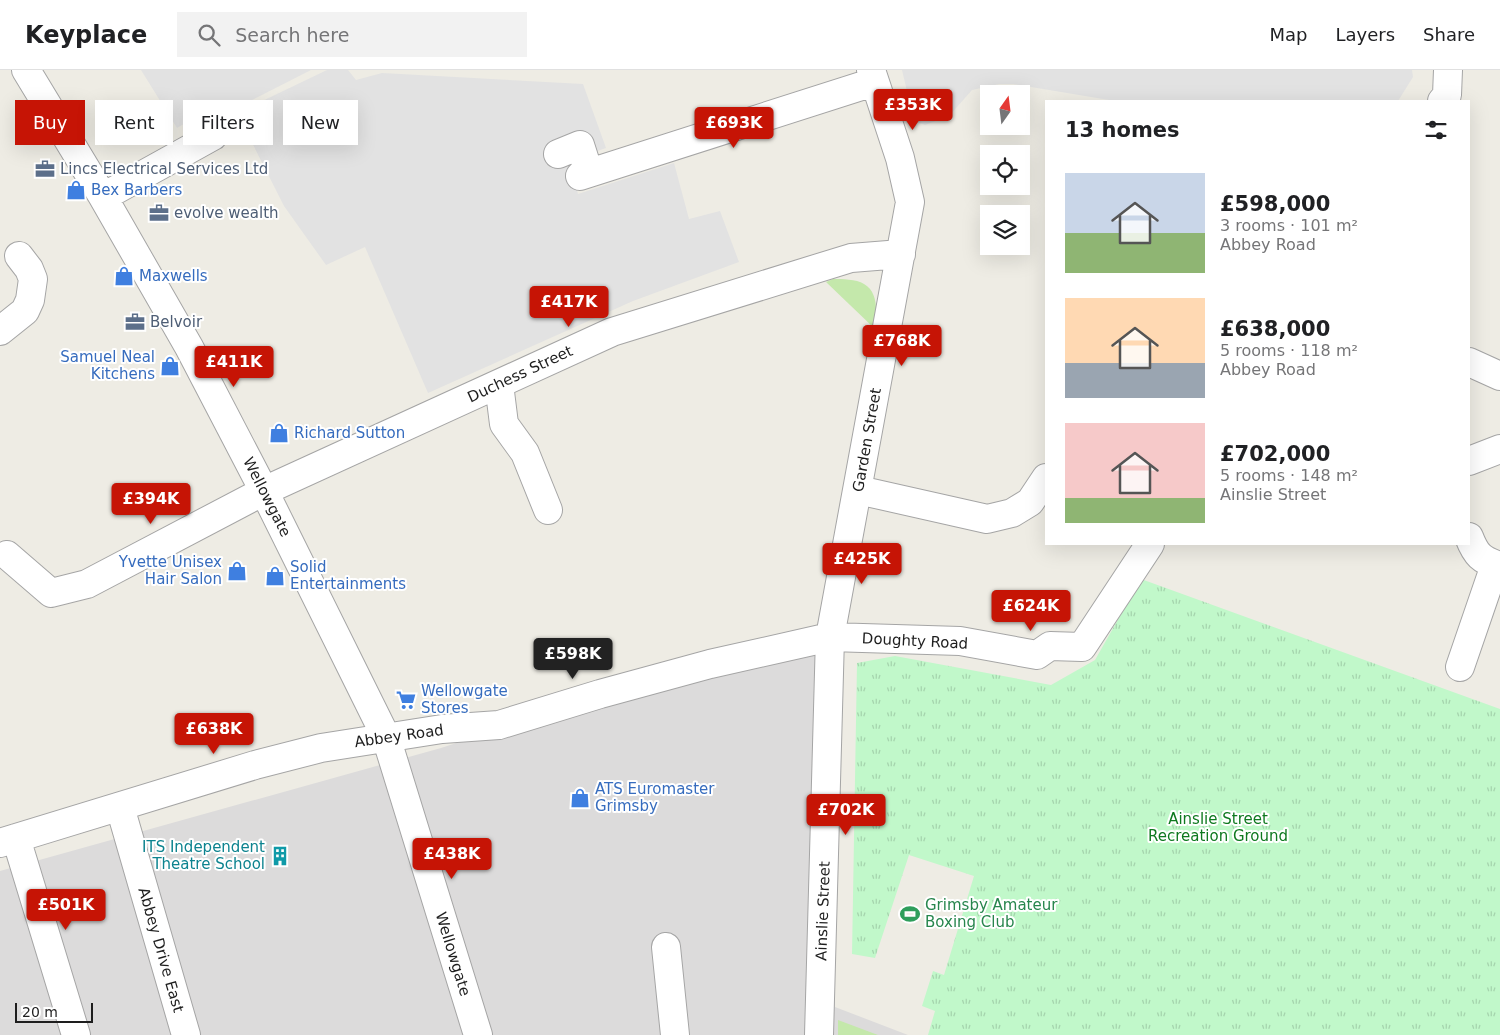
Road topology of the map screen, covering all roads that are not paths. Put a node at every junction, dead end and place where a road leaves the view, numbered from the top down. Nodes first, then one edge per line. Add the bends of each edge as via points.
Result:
1 (26, 70) edge
2 (1448, 70) edge
3 (873, 76) edge
4 (1443, 100) edge
5 (197, 145) edge
6 (558, 154) dead end
7 (103, 197) junction
8 (901, 254) junction
9 (19, 256) dead end
10 (0, 332) edge
11 (1470, 362) edge
12 (1500, 376) edge
13 (499, 384) junction
14 (1500, 449) edge
15 (1470, 461) edge
16 (1045, 480) edge
17 (858, 490) junction
18 (264, 491) junction
19 (548, 510) dead end
20 (1470, 540) edge
21 (1149, 545) edge
22 (7, 555) dead end
23 (1498, 565) edge
24 (830, 637) junction
25 (1460, 666) dead end
26 (386, 737) junction
27 (120, 806) junction
28 (8, 841) edge
29 (666, 947) dead end
30 (76, 1035) edge
31 (186, 1035) edge
32 (478, 1035) edge
33 (675, 1035) edge
34 (819, 1035) edge

1 - 7 street, Wellowgate
2 - 4 street via 1447,95
3 - 6 street via 584,175 580,145
3 - 8 street, Garden Street via 900,158 910,202
5 - 7 street
7 - 18 street, Wellowgate via 185,340
8 - 13 street, Duchess Street via 851,258 612,332
8 - 17 street, Garden Street
9 - 10 street via 33,279 30,300 25,312
11 - 12 street
13 - 18 street, Duchess Street
13 - 19 street via 504,424 525,453
14 - 15 street
16 - 17 street via 1030,502 1012,513 987,518
17 - 24 street, Garden Street
18 - 22 street, Duchess Street via 87,584 51,593
18 - 26 street, Wellowgate
20 - 23 street via 1474,551 1485,561
21 - 24 street, Doughty Road via 1082,647 1050,646 1037,655 960,641
23 - 25 street
24 - 26 street, Abbey Road via 710,664 500,725
24 - 34 street, Ainslie Street
26 - 27 street, Abbey Road via 321,748
26 - 32 street, Wellowgate
27 - 28 street, Abbey Road
27 - 31 street, Abbey Drive East
28 - 30 street
29 - 33 street

